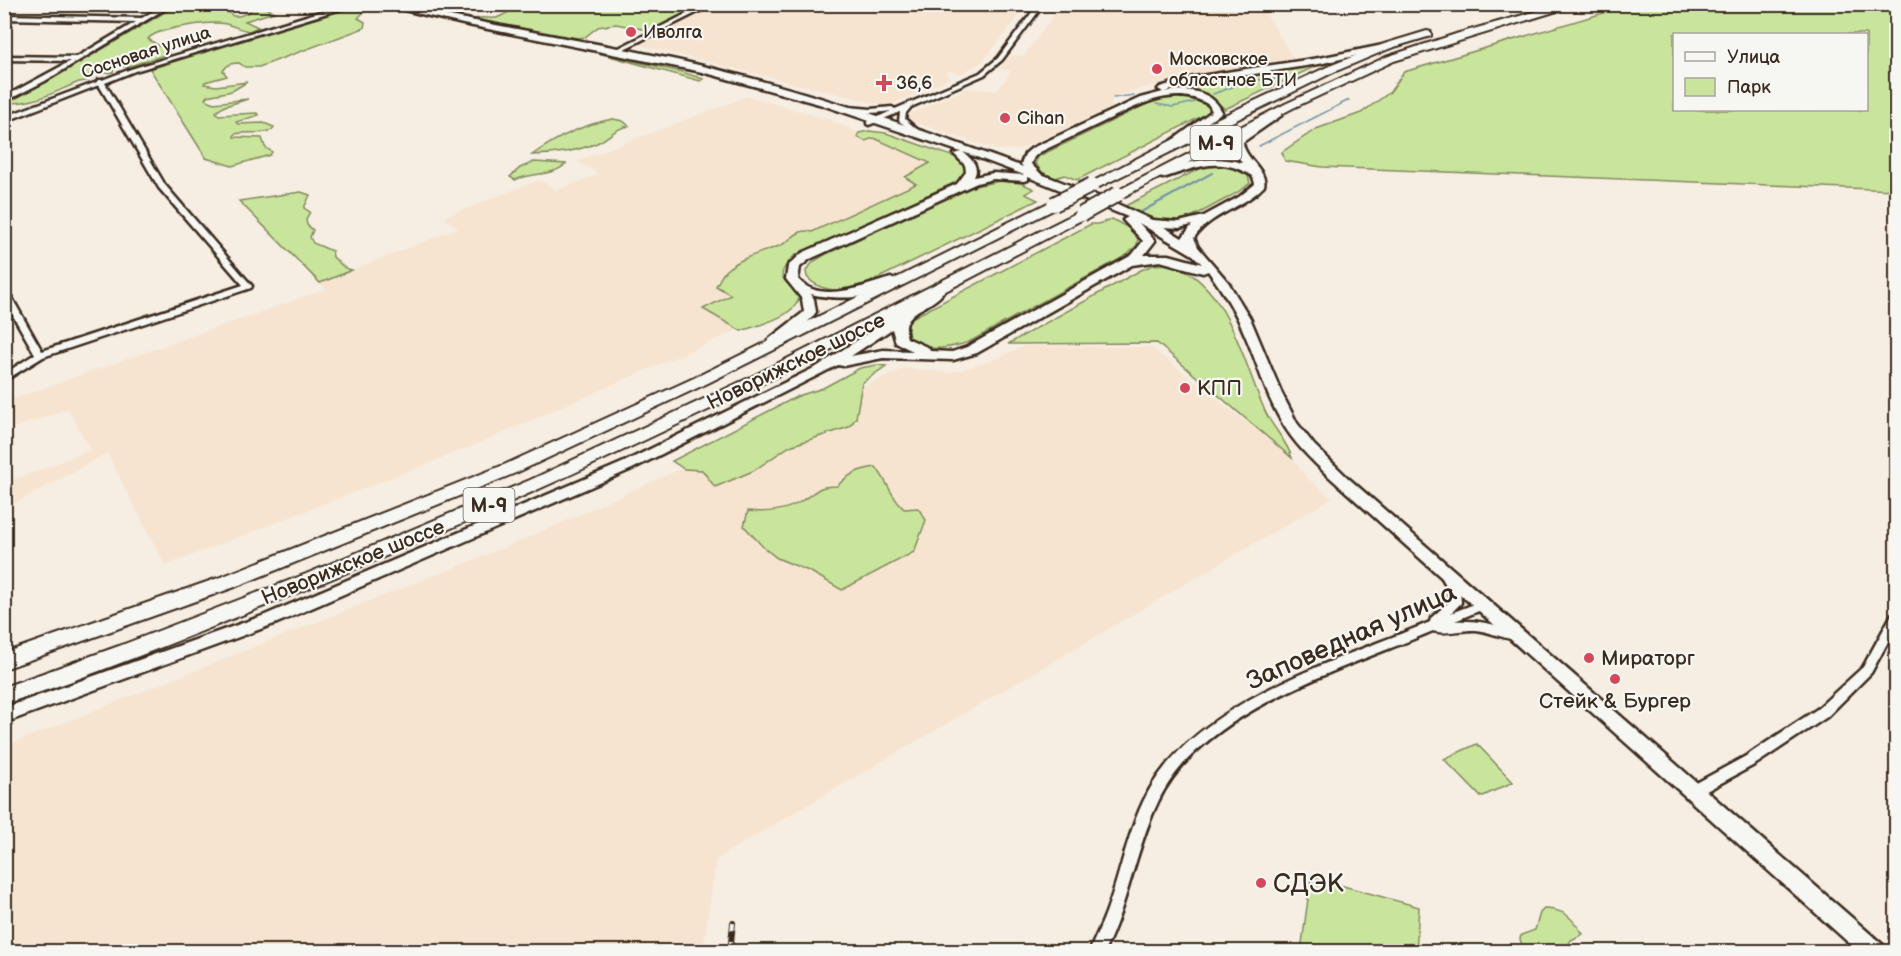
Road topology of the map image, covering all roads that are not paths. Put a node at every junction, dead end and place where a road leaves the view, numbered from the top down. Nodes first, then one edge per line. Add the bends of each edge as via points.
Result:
1 (170, 4) edge
2 (354, 4) edge
3 (383, 4) edge
4 (711, 4) edge
5 (1041, 4) edge
6 (1536, 4) edge
7 (1575, 4) edge
8 (4, 17) edge
9 (146, 20) junction
10 (1451, 27) dead end
11 (1440, 30) dead end
12 (1398, 42) junction
13 (618, 50) junction
14 (4, 58) edge
15 (652, 58) junction
16 (79, 59) junction
17 (100, 81) junction
18 (4, 100) edge
19 (1143, 100) junction
20 (913, 105) junction
21 (1289, 106) junction
22 (837, 107) junction
23 (4, 120) edge
24 (872, 122) junction
25 (921, 135) junction
26 (1178, 140) junction
27 (1049, 144) junction
28 (964, 152) junction
29 (1038, 177) junction
30 (1258, 177) junction
31 (1023, 178) junction
32 (1143, 181) junction
33 (957, 187) junction
34 (1213, 215) junction
35 (1133, 218) junction
36 (952, 257) junction
37 (1202, 263) junction
38 (1125, 265) junction
39 (959, 280) junction
40 (798, 286) junction
41 (4, 291) edge
42 (901, 319) junction
43 (767, 347) junction
44 (972, 350) junction
45 (40, 355) junction
46 (823, 369) junction
47 (4, 378) edge
48 (1444, 572) junction
49 (1482, 605) junction
50 (1896, 617) edge
51 (1423, 631) junction
52 (1526, 644) junction
53 (4, 662) edge
54 (4, 696) edge
55 (4, 716) edge
56 (1694, 791) junction
57 (1096, 951) edge
58 (1875, 951) edge

1 - 9 street
2 - 17 street, Сосновая улица
3 - 13 street
4 - 13 street
5 - 20 street via 1000,59 985,72
6 - 10 highway
7 - 21 highway, Новорижское шоссе / М-9 via 1398,56
8 - 9 street
9 - 16 street
11 - 12 highway, Новорижское шоссе / М-9
12 - 19 street, М-9 via 1319,61 1194,80
12 - 26 highway, Новорижское шоссе / М-9
13 - 15 street
14 - 16 street
15 - 22 street
15 - 24 street
16 - 18 street
17 - 23 street, Сосновая улица
17 - 45 street via 162,186 248,286
19 - 26 street, М-9 via 1180,93 1214,103 1217,112
19 - 27 street, М-9
20 - 22 street via 871,111
20 - 24 street
20 - 25 street via 903,112 901,120
21 - 30 street, М-9 via 1238,141 1238,151
21 - 32 highway, Новорижское шоссе / М-9
22 - 24 street
24 - 25 street
24 - 28 street
25 - 28 street
26 - 36 highway, Новорижское шоссе / М-9, bridge
27 - 28 street, М-9 via 1015,154
27 - 29 street, М-9 via 1026,160
28 - 29 street
28 - 31 street
28 - 33 street via 973,169
29 - 35 street
30 - 32 street, М-9 via 1236,164 1214,160 1186,165
30 - 34 street, М-9 via 1260,184 1251,195
31 - 33 street, М-9 via 993,176
31 - 35 street
32 - 39 highway, Новорижское шоссе / М-9, bridge
33 - 40 street, М-9 via 806,256 792,273
34 - 35 street, М-9 via 1179,225
34 - 37 street, М-9 via 1188,238
35 - 37 street
35 - 38 street via 1149,241
36 - 40 street, М-9 via 856,295 831,296
36 - 43 highway, Новорижское шоссе / М-9
37 - 38 street via 1164,256
37 - 48 street via 1234,300 1251,330 1281,406 1303,441
38 - 44 street
39 - 42 street
39 - 54 highway, Новорижское шоссе / М-9 via 661,427 402,544 277,595
40 - 43 street, М-9 via 808,299 810,312
41 - 45 street
42 - 44 street via 898,333 909,346 935,353
42 - 46 street
43 - 53 highway, Новорижское шоссе / М-9 via 512,468 228,582
44 - 46 street via 953,356 882,354
45 - 47 street
46 - 55 street via 627,466 271,619
48 - 49 street
48 - 51 street via 1454,589 1455,603
49 - 51 street, Заповедная улица
49 - 52 street
50 - 56 street via 1867,670 1822,713 1751,760
51 - 52 street via 1485,626
51 - 57 street, Заповедная улица via 1271,693 1192,747 1165,777 1149,805 1108,932
52 - 56 street
56 - 58 street

